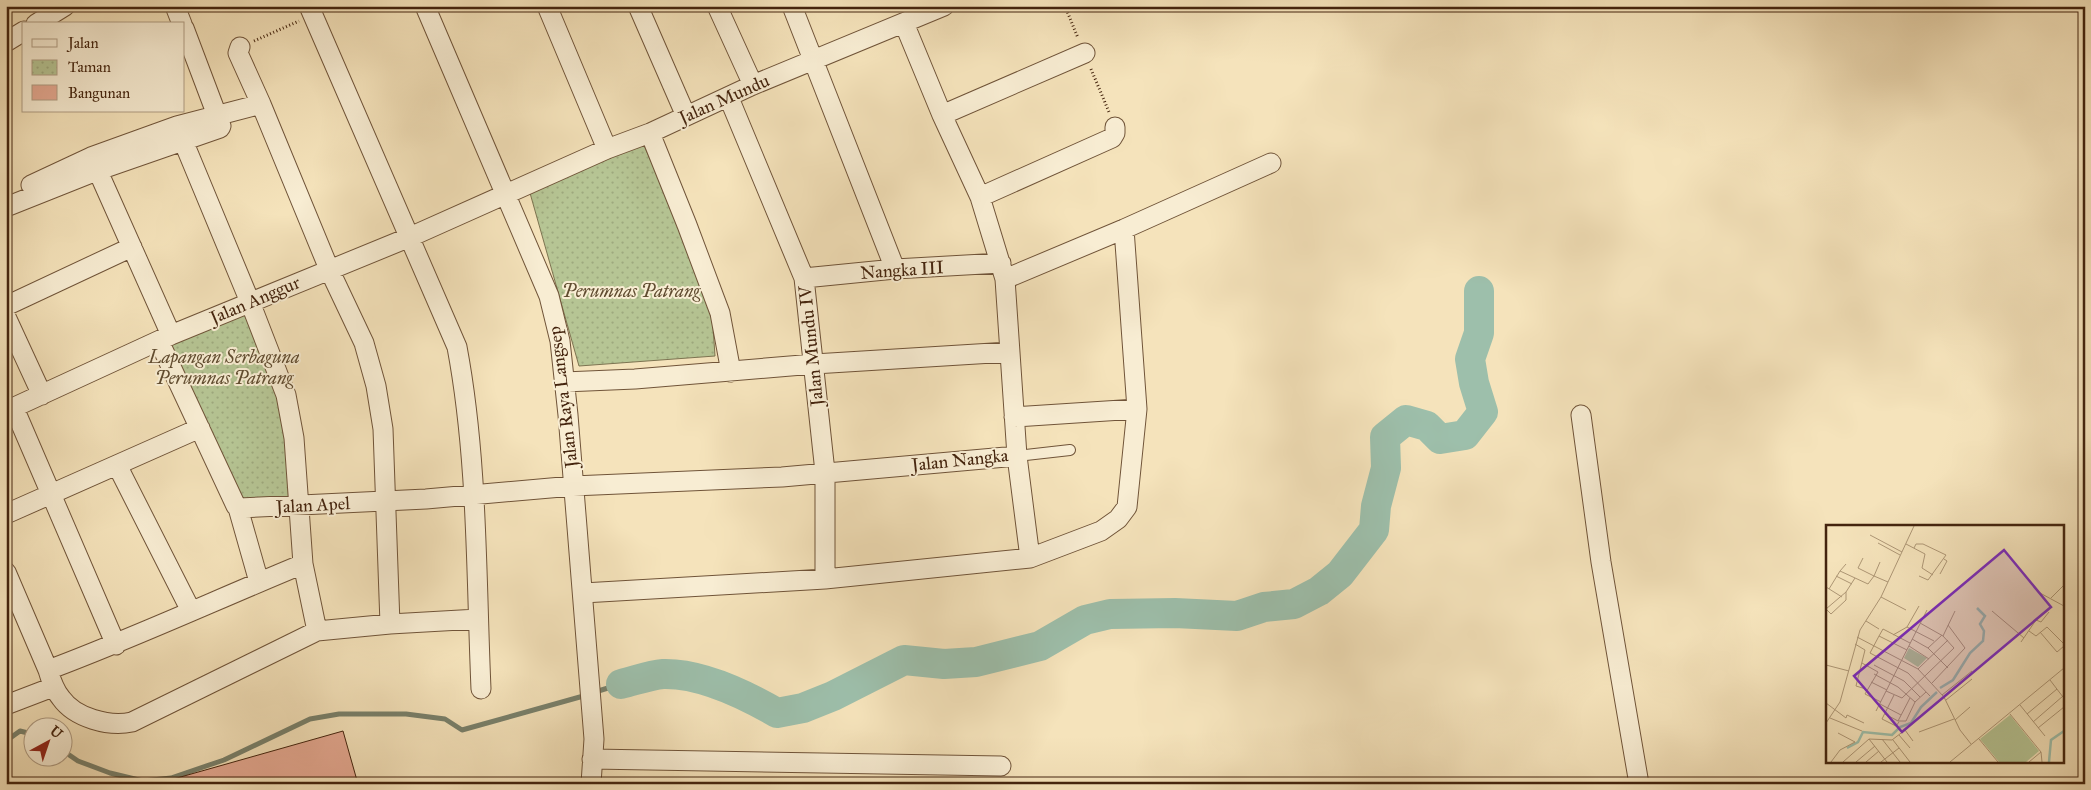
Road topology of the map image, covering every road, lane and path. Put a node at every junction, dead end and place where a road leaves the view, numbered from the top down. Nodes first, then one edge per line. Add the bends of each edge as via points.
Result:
1 (65, 6) edge
2 (176, 6) edge
3 (425, 6) edge
4 (548, 6) edge
5 (638, 6) edge
6 (716, 6) edge
7 (792, 6) edge
8 (944, 6) edge
9 (310, 11) edge
10 (39, 22) edge
11 (181, 22) edge
12 (904, 23) junction
13 (185, 31) edge
14 (22, 32) edge
15 (6, 42) edge
16 (240, 47) joint
17 (1085, 53) dead end
18 (812, 60) junction
19 (753, 85) junction
20 (729, 98) junction
21 (262, 104) junction
22 (217, 115) junction
23 (942, 115) junction
24 (686, 116) junction
25 (1115, 127) dead end
26 (180, 133) junction
27 (650, 133) junction
28 (607, 149) junction
29 (95, 164) junction
30 (1271, 164) dead end
31 (507, 195) junction
32 (7, 197) edge
33 (980, 197) junction
34 (1124, 229) junction
35 (410, 236) junction
36 (132, 248) junction
37 (329, 269) junction
38 (895, 269) junction
39 (1003, 271) junction
40 (804, 278) junction
41 (250, 302) junction
42 (6, 306) edge
43 (6, 317) edge
44 (165, 338) junction
45 (1009, 352) junction
46 (814, 364) junction
47 (731, 372) junction
48 (564, 382) junction
49 (42, 395) junction
50 (10, 409) edge
51 (1136, 409) junction
52 (1581, 415) dead end
53 (1014, 417) junction
54 (200, 428) junction
55 (1070, 450) dead end
56 (1017, 456) junction
57 (117, 465) junction
58 (825, 472) junction
59 (573, 486) junction
60 (51, 495) junction
61 (473, 495) junction
62 (387, 501) junction
63 (299, 506) junction
64 (238, 508) junction
65 (6, 514) edge
66 (1030, 558) junction
67 (303, 564) junction
68 (6, 572) edge
69 (826, 579) junction
70 (259, 582) junction
71 (583, 594) junction
72 (191, 610) junction
73 (478, 619) junction
74 (390, 624) junction
75 (317, 631) junction
76 (116, 644) junction
77 (50, 678) junction
78 (481, 689) dead end
79 (6, 705) edge
80 (592, 759) junction
81 (1001, 766) dead end
82 (591, 784) edge
83 (1639, 784) edge

1 - 10 street
2 - 11 street
3 - 31 street, Jalan Raya Langsep
4 - 28 street
5 - 24 street
6 - 19 street
7 - 18 street
8 - 12 street, Jalan Mundu
9 - 16 path
9 - 35 street
12 - 18 street, Jalan Mundu
12 - 23 street, Jalan Nangka
13 - 22 street
14 - 15 street
16 - 21 street via 238,53
17 - 23 street
18 - 19 street, Jalan Mundu
18 - 38 street
19 - 20 street, Jalan Mundu
20 - 24 street, Jalan Mundu
20 - 40 street, Jalan Mundu IV
21 - 22 street
21 - 37 street
22 - 26 street
23 - 33 street, Jalan Nangka
24 - 27 street, Jalan Mundu
25 - 33 street via 1112,138
26 - 29 street
26 - 41 street
27 - 28 street, Jalan Mundu
27 - 47 street via 720,312
28 - 31 street, Jalan Mundu
29 - 32 street
29 - 36 street
30 - 34 street, Nangka III
31 - 35 street, Jalan Anggur
31 - 48 street, Jalan Raya Langsep via 549,296 560,341
33 - 39 street, Jalan Nangka
34 - 39 street, Nangka III
34 - 51 street
35 - 37 street, Jalan Anggur
35 - 61 street via 457,347 466,397
36 - 42 street
36 - 44 street
37 - 41 street, Jalan Anggur
37 - 62 street via 364,343 376,386 383,429
38 - 39 street, Nangka III
38 - 40 street, Nangka III
39 - 45 street, Jalan Nangka
40 - 46 street, Jalan Mundu IV
41 - 44 street, Jalan Anggur
41 - 63 street via 286,395 294,438
43 - 49 street
44 - 49 street, Jalan Anggur
44 - 54 street
45 - 46 street
45 - 53 street, Jalan Nangka
46 - 47 street
46 - 58 street, Jalan Mundu IV
47 - 48 street
48 - 59 street, Jalan Raya Langsep
49 - 50 street, Jalan Anggur
50 - 60 street
51 - 53 street
51 - 66 street via 1127,507 1102,531
52 - 83 street via 1601,562
53 - 56 street, Jalan Nangka
54 - 57 street
54 - 64 street
55 - 56 lane
56 - 58 street, Jalan Nangka
56 - 66 street
57 - 60 street
57 - 72 street
58 - 59 street, Jalan Nangka via 699,482
58 - 69 street, Jalan Mundu IV
59 - 61 street, Jalan Apel
59 - 71 street, Jalan Raya Langsep
60 - 65 street
60 - 76 street
61 - 62 street, Jalan Apel
61 - 73 street
62 - 63 street, Jalan Apel
62 - 74 street
63 - 64 street, Jalan Apel
63 - 67 street
64 - 70 street
66 - 69 street
67 - 70 street
67 - 75 street
68 - 77 street
69 - 71 street
70 - 72 street
71 - 80 street, Jalan Raya Langsep via 593,726
72 - 76 street
73 - 74 street
73 - 78 street
74 - 75 street
75 - 77 street via 121,725 97,721 74,709 62,700
76 - 77 street
77 - 79 street
80 - 81 street
80 - 82 street, Jalan Raya Langsep

